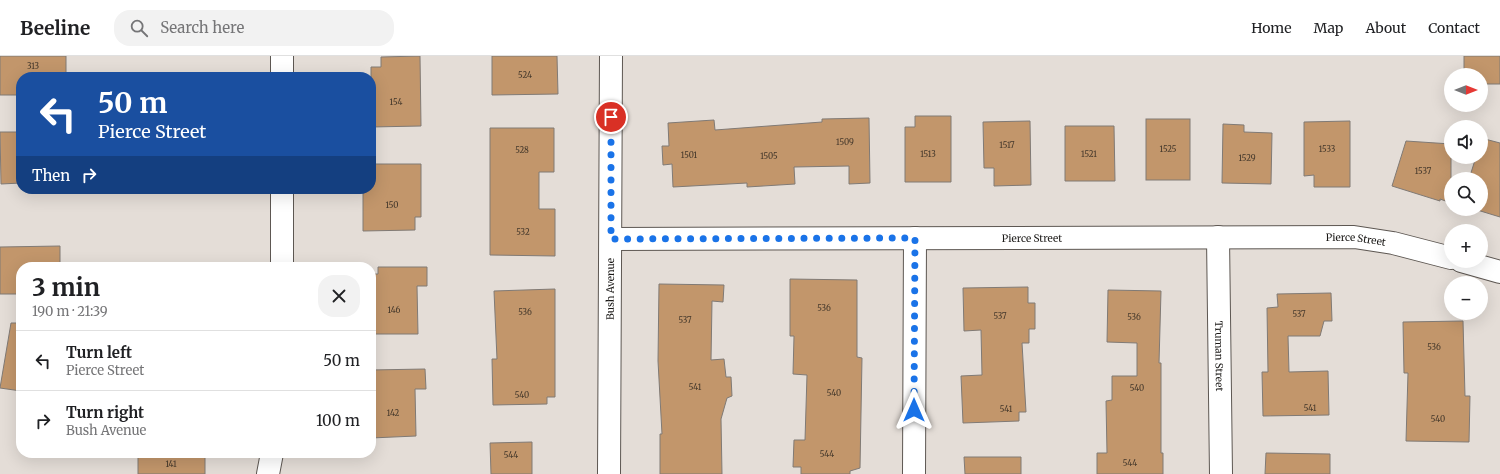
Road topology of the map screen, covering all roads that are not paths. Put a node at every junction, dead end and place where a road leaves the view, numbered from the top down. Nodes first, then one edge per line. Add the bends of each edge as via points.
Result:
1 (282, 56) edge
2 (611, 56) edge
3 (282, 72) edge
4 (282, 194) edge
5 (1218, 237) junction
6 (915, 238) junction
7 (611, 239) junction
8 (1444, 256) edge
9 (282, 262) edge
10 (1486, 268) edge
11 (1500, 272) edge
12 (271, 458) edge
13 (268, 474) edge
14 (609, 474) edge
15 (914, 474) edge
16 (1220, 474) edge

1 - 3 street
2 - 7 street, Bush Avenue
4 - 9 street
5 - 6 street, Pierce Street
5 - 8 street, Pierce Street via 1354,237 1394,242
5 - 16 street, Truman Street
6 - 7 street, Pierce Street
6 - 15 street
7 - 14 street, Bush Avenue
10 - 11 street
12 - 13 street

